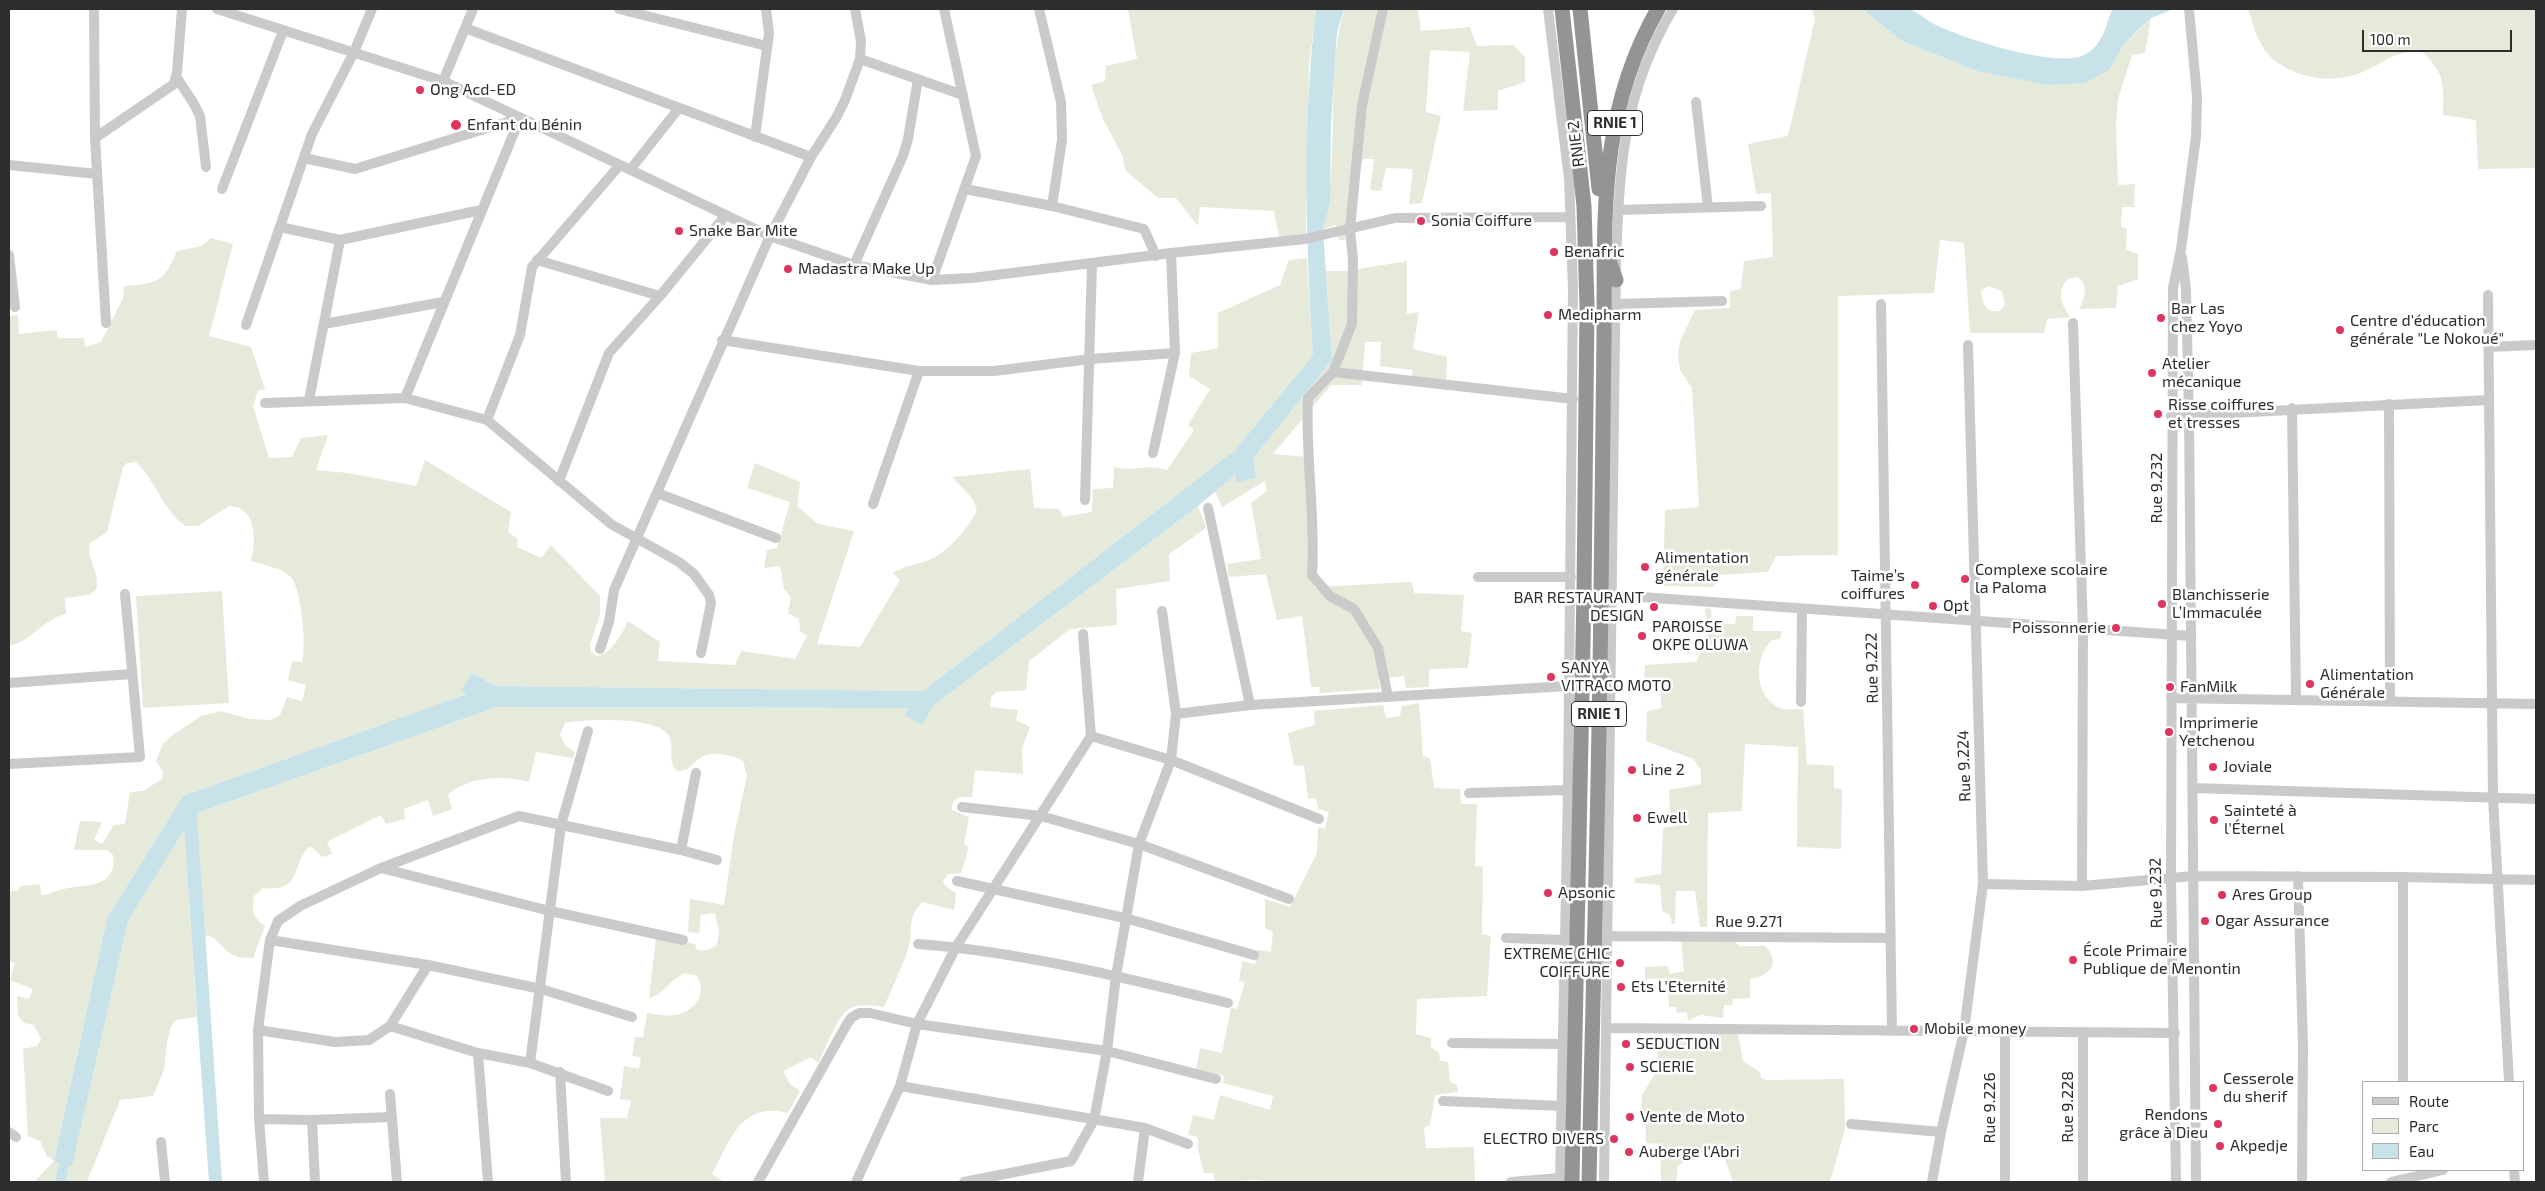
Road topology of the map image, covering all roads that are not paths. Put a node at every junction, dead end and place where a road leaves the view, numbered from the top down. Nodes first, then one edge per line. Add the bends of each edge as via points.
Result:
1 (94, 9) edge
2 (182, 9) edge
3 (220, 9) edge
4 (372, 9) edge
5 (473, 9) edge
6 (619, 9) edge
7 (766, 9) edge
8 (855, 9) edge
9 (944, 9) edge
10 (1039, 9) edge
11 (1383, 9) edge
12 (1548, 9) edge
13 (1580, 9) edge
14 (1658, 9) edge
15 (1673, 9) edge
16 (2189, 11) edge
17 (1563, 12) edge
18 (465, 28) junction
19 (283, 31) junction
20 (767, 46) junction
21 (354, 52) junction
22 (860, 58) junction
23 (177, 78) junction
24 (918, 79) junction
25 (443, 81) junction
26 (963, 95) junction
27 (1696, 102) dead end
28 (679, 108) junction
29 (520, 118) junction
30 (755, 137) junction
31 (94, 138) junction
32 (810, 157) junction
33 (304, 158) junction
34 (9, 165) edge
35 (620, 166) junction
36 (206, 167) dead end
37 (630, 170) junction
38 (97, 174) junction
39 (222, 188) dead end
40 (965, 189) junction
41 (1052, 206) junction
42 (1761, 206) dead end
43 (1708, 208) junction
44 (481, 210) junction
45 (1618, 210) junction
46 (726, 215) junction
47 (1569, 217) junction
48 (280, 227) junction
49 (1350, 229) junction
50 (770, 236) junction
51 (340, 240) junction
52 (1604, 246) junction
53 (2181, 249) junction
54 (1171, 253) junction
55 (9, 255) edge
56 (1156, 256) junction
57 (537, 260) junction
58 (1092, 264) junction
59 (854, 265) junction
60 (932, 280) junction
61 (1616, 280) junction
62 (2488, 295) dead end
63 (660, 296) junction
64 (1722, 301) dead end
65 (443, 302) junction
66 (1616, 304) junction
67 (1881, 304) dead end
68 (15, 307) dead end
69 (106, 323) dead end
70 (2073, 323) dead end
71 (324, 324) junction
72 (246, 325) dead end
73 (722, 340) junction
74 (1968, 345) dead end
75 (2536, 345) edge
76 (2489, 347) junction
77 (1175, 353) junction
78 (1090, 359) junction
79 (919, 372) junction
80 (1333, 372) junction
81 (405, 398) junction
82 (1573, 399) junction
83 (309, 400) junction
84 (2489, 400) junction
85 (265, 403) dead end
86 (2389, 404) junction
87 (2292, 408) junction
88 (2171, 416) junction
89 (2189, 416) junction
90 (488, 420) junction
91 (1153, 453) dead end
92 (559, 481) junction
93 (657, 493) junction
94 (1085, 500) dead end
95 (873, 504) dead end
96 (1208, 508) dead end
97 (637, 538) junction
98 (776, 538) dead end
99 (1478, 577) dead end
100 (1571, 577) junction
101 (125, 594) dead end
102 (1613, 595) junction
103 (1802, 609) junction
104 (1162, 611) dead end
105 (1886, 615) junction
106 (1974, 621) junction
107 (2083, 629) junction
108 (1083, 634) dead end
109 (2172, 635) junction
110 (2192, 636) junction
111 (600, 649) dead end
112 (701, 653) dead end
113 (132, 674) junction
114 (9, 683) edge
115 (1568, 686) junction
116 (1388, 697) junction
117 (2171, 698) junction
118 (2191, 699) junction
119 (2296, 700) junction
120 (2390, 700) junction
121 (1801, 702) dead end
122 (2491, 703) junction
123 (2536, 704) edge
124 (1250, 705) junction
125 (1176, 714) junction
126 (588, 731) dead end
127 (1090, 736) junction
128 (1172, 760) junction
129 (9, 764) edge
130 (696, 773) dead end
131 (2193, 788) junction
132 (1568, 790) junction
133 (1469, 792) dead end
134 (2493, 798) junction
135 (2536, 799) edge
136 (962, 807) dead end
137 (1041, 816) junction
138 (1319, 818) dead end
139 (561, 825) junction
140 (1139, 844) junction
141 (681, 850) junction
142 (717, 860) dead end
143 (382, 868) junction
144 (2193, 876) junction
145 (2298, 876) junction
146 (2402, 877) junction
147 (2171, 878) junction
148 (957, 880) dead end
149 (2496, 880) junction
150 (2536, 880) edge
151 (1983, 884) junction
152 (2082, 886) junction
153 (991, 889) junction
154 (1288, 899) dead end
155 (550, 911) junction
156 (1125, 918) junction
157 (1607, 936) junction
158 (1506, 938) dead end
159 (1891, 938) junction
160 (270, 940) junction
161 (683, 940) dead end
162 (1566, 940) junction
163 (918, 944) dead end
164 (956, 946) junction
165 (1254, 956) dead end
166 (428, 965) junction
167 (1116, 976) junction
168 (541, 989) junction
169 (1228, 1003) dead end
170 (632, 1017) dead end
171 (917, 1024) junction
172 (390, 1026) junction
173 (1606, 1028) junction
174 (258, 1030) junction
175 (1892, 1031) junction
176 (1964, 1031) junction
177 (2083, 1032) junction
178 (2005, 1033) junction
179 (2175, 1034) junction
180 (1452, 1043) dead end
181 (1563, 1044) junction
182 (1107, 1051) junction
183 (478, 1053) junction
184 (530, 1063) junction
185 (560, 1072) junction
186 (1216, 1079) dead end
187 (2403, 1081) edge
188 (2509, 1081) edge
189 (900, 1086) junction
190 (608, 1091) dead end
191 (390, 1094) dead end
192 (1443, 1101) dead end
193 (1561, 1106) junction
194 (392, 1117) junction
195 (259, 1119) junction
196 (312, 1120) junction
197 (1094, 1120) junction
198 (1851, 1124) dead end
199 (1145, 1128) junction
200 (1940, 1132) junction
201 (161, 1142) dead end
202 (1188, 1144) dead end
203 (2435, 1171) edge
204 (2404, 1175) edge
205 (1564, 1181) edge
206 (165, 1182) edge
207 (264, 1182) edge
208 (315, 1182) edge
209 (397, 1182) edge
210 (488, 1182) edge
211 (566, 1182) edge
212 (758, 1182) edge
213 (856, 1182) edge
214 (964, 1182) edge
215 (1138, 1182) edge
216 (1512, 1182) edge
217 (1589, 1182) edge
218 (1604, 1182) edge
219 (1932, 1182) edge
220 (2005, 1182) edge
221 (2083, 1182) edge
222 (2176, 1182) edge
223 (2196, 1182) edge
224 (2302, 1182) edge
225 (2391, 1182) edge

1 - 31 street
2 - 23 street
3 - 19 street
4 - 21 street
5 - 18 street
6 - 20 street
7 - 20 street
8 - 22 street via 861,41
9 - 26 street
10 - 41 street via 1061,102 1062,140
11 - 49 street via 1362,105
12 - 47 street via 1569,180 1572,210
13 - 52 highway, RNIE 2 / RNIE 2
14 - 52 highway, RNIE 1 via 1627,79 1614,127 1607,177
15 - 45 street via 1656,38 1635,93 1620,168
16 - 53 street via 2197,98 2196,137
17 - 205 highway, RNIE 1 via 1584,206 1586,305 1584,593
18 - 25 street
18 - 28 street
19 - 21 street
19 - 39 street
20 - 30 street
21 - 25 street
21 - 33 street via 312,134
22 - 24 street
22 - 32 street via 836,118
23 - 31 street via 174,84
23 - 36 street via 200,116
24 - 26 street
24 - 59 street via 903,156
25 - 29 street
26 - 40 street via 976,156
27 - 43 street
28 - 30 street
28 - 37 street
29 - 33 street via 355,169
29 - 35 street
29 - 44 street
30 - 32 street
31 - 38 street
32 - 50 street
33 - 48 street
34 - 38 street
35 - 37 street
35 - 57 street
37 - 46 street
38 - 69 street
40 - 41 street
40 - 60 street
41 - 56 street via 1144,229
42 - 43 street
43 - 45 street
44 - 51 street
44 - 65 street
45 - 61 street
46 - 50 street
46 - 63 street
47 - 49 street via 1395,218
47 - 82 street
48 - 51 street
48 - 72 street
49 - 54 street via 1305,239
49 - 80 street via 1352,324
50 - 59 street
50 - 73 street
51 - 71 street
52 - 61 highway
52 - 217 highway, RNIE 1 via 1601,594
53 - 88 street, Rue 9.232 via 2173,288
53 - 89 street, Rue 9.232 via 2186,289
54 - 56 street
54 - 77 street
55 - 68 street
56 - 58 street
57 - 63 street
57 - 90 street via 532,267 520,335
58 - 60 street
58 - 78 street
59 - 60 street
61 - 66 street
62 - 76 street
63 - 92 street via 609,353
64 - 66 street
65 - 71 street
65 - 81 street
66 - 102 street
67 - 105 street, Rue 9.222
70 - 107 street
71 - 83 street
73 - 79 street
73 - 93 street
74 - 106 street, Rue 9.224
75 - 76 street
76 - 84 street
77 - 78 street
77 - 91 street
78 - 79 street via 994,371
78 - 94 street
79 - 95 street
80 - 82 street
80 - 116 street via 1308,398 1307,429 1315,540 1312,575 1330,596 1354,609 1378,648
81 - 83 street
81 - 90 street
82 - 100 street
83 - 85 street
84 - 86 street
84 - 122 street
86 - 87 street
86 - 120 street
87 - 89 street
87 - 119 street
88 - 89 street
88 - 109 street, Rue 9.232
89 - 110 street, Rue 9.232
90 - 92 street
92 - 97 street via 611,524
93 - 97 street
93 - 98 street
96 - 124 street
97 - 111 street via 614,590 609,622
97 - 112 street via 689,568 709,595 711,611
99 - 100 street
100 - 115 street
101 - 113 street
102 - 103 street
102 - 157 street
103 - 105 street
103 - 121 street
104 - 125 street
105 - 106 street
105 - 159 street, Rue 9.222
106 - 107 street
106 - 151 street, Rue 9.224
107 - 109 street
107 - 152 street
108 - 127 street
109 - 110 street
109 - 117 street, Rue 9.232
110 - 118 street, Rue 9.232
113 - 114 street
113 - 129 street via 140,757
115 - 116 street
115 - 132 street
116 - 124 street
117 - 118 street
117 - 147 street, Rue 9.232
118 - 119 street
118 - 131 street, Rue 9.232
119 - 120 street
120 - 122 street
122 - 123 street
122 - 134 street
124 - 125 street
125 - 128 street
126 - 139 street
127 - 128 street
127 - 137 street
128 - 138 street
128 - 140 street
130 - 141 street
131 - 134 street
131 - 144 street, Rue 9.232
132 - 133 street
132 - 162 street
134 - 135 street
134 - 149 street
136 - 137 street
137 - 140 street
137 - 153 street
139 - 141 street
139 - 143 street via 520,816
139 - 155 street
140 - 154 street
140 - 156 street
141 - 142 street
143 - 155 street
143 - 160 street via 300,906 278,921
144 - 145 street
144 - 147 street
144 - 223 street, Rue 9.232
145 - 146 street
145 - 224 street via 2303,1046
146 - 149 street
146 - 187 street
147 - 152 street
147 - 179 street, Rue 9.232
148 - 153 street
149 - 150 street
149 - 188 street
151 - 152 street
151 - 176 street, Rue 9.224
153 - 156 street
153 - 164 street
155 - 161 street
155 - 168 street
156 - 165 street
156 - 167 street
157 - 159 street, Rue 9.271
157 - 173 street
158 - 162 street
159 - 175 street, Rue 9.222
160 - 166 street
160 - 174 street
162 - 181 street
163 - 164 street
164 - 167 street
164 - 171 street
166 - 168 street
166 - 172 street
167 - 169 street
167 - 182 street
168 - 170 street
168 - 184 street
171 - 182 street
171 - 189 street
171 - 212 street via 870,1013 859,1013 851,1018
172 - 174 street via 369,1040 335,1042
172 - 183 street
173 - 175 street
173 - 218 street
174 - 195 street
175 - 176 street
176 - 178 street
176 - 200 street, Rue 9.224
177 - 178 street
177 - 179 street
177 - 221 street, Rue 9.228
178 - 220 street, Rue 9.226
179 - 222 street, Rue 9.232
180 - 181 street
181 - 193 street
182 - 186 street
182 - 197 street
183 - 184 street
183 - 210 street
184 - 185 street
185 - 190 street
185 - 211 street
189 - 197 street
189 - 213 street
191 - 194 street
192 - 193 street
193 - 205 street
194 - 196 street
194 - 209 street
195 - 196 street
195 - 207 street
196 - 208 street
197 - 199 street
197 - 214 street via 1071,1161
198 - 200 street
199 - 202 street
199 - 215 street
200 - 219 street, Rue 9.224
201 - 206 street
203 - 204 street
204 - 225 street
205 - 216 street

